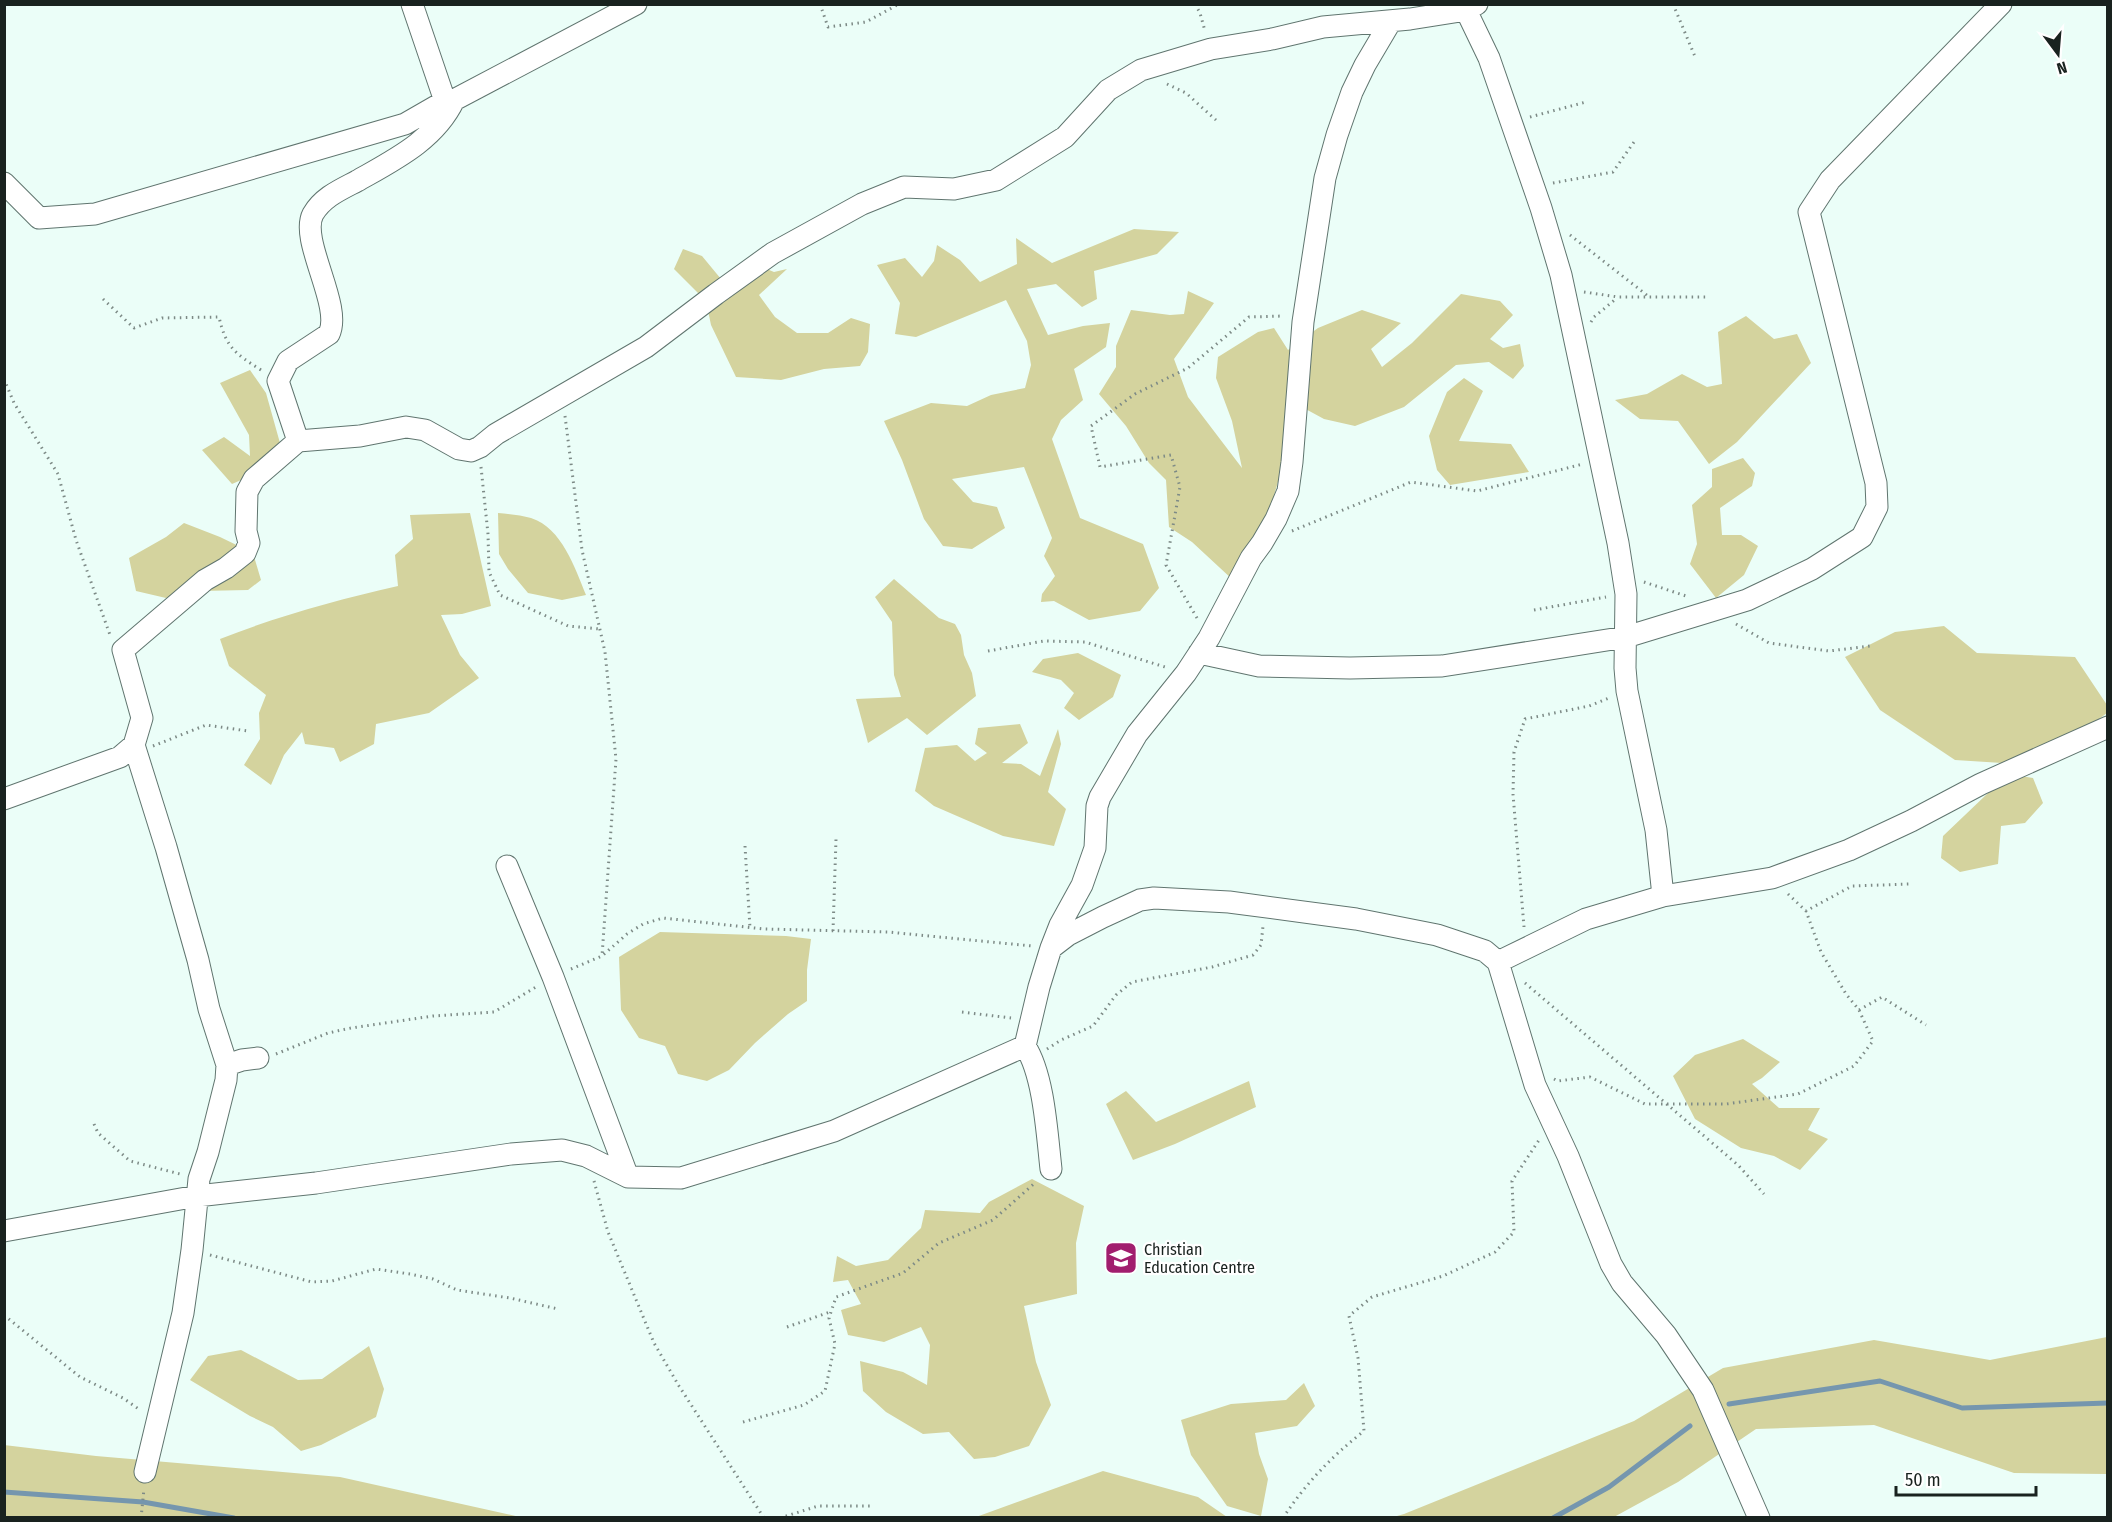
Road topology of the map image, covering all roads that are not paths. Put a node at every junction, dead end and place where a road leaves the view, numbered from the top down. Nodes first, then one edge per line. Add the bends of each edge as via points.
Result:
1 (412, 4) edge
2 (636, 4) edge
3 (2001, 4) edge
4 (1469, 6) edge
5 (1391, 21) junction
6 (4, 183) edge
7 (298, 441) junction
8 (1626, 637) junction
9 (1204, 646) junction
10 (2108, 727) edge
11 (136, 748) junction
12 (4, 799) edge
13 (507, 866) dead end
14 (1663, 896) junction
15 (1052, 948) junction
16 (1498, 962) junction
17 (1029, 1052) junction
18 (258, 1058) road end
19 (227, 1065) junction
20 (1051, 1170) road end
21 (628, 1177) junction
22 (198, 1187) junction
23 (4, 1231) edge
24 (145, 1472) road end
25 (1759, 1518) edge

1 - 6 street via 445,101 405,124 95,214 39,218
2 - 7 street via 454,100 442,121 423,139 394,160 330,195 320,205 311,219 313,245 330,305 332,327 329,334 288,361 278,381
3 - 8 street via 1830,180 1809,212 1876,483 1877,507 1862,537 1812,569 1747,600
4 - 5 street
4 - 8 street via 1490,58 1561,275 1618,543 1626,594
5 - 7 street via 1323,27 1211,49 1141,70 1108,90 1065,137 996,180 954,189 904,188 862,204 773,254 646,347 471,451 459,449 425,430 406,427 360,436
5 - 9 street via 1365,65 1337,135 1325,178 1304,315 1288,491
7 - 11 street via 254,479 247,492 249,543 245,553 205,580 123,650 142,718
8 - 9 street via 1442,666 1350,668 1259,666
8 - 14 street via 1627,691 1656,831
9 - 15 street via 1137,734 1100,797 1095,848
10 - 14 street via 1849,850 1772,878
11 - 12 street
11 - 19 street
13 - 21 street
14 - 16 street via 1586,919
15 - 16 street via 1068,935 1140,900 1154,898 1229,902 1356,919 1437,935 1485,951
15 - 17 street via 1039,987
16 - 25 street via 1532,1077 1611,1264 1703,1390
17 - 20 street via 1042,1105
17 - 21 street via 834,1131 681,1178
18 - 19 street
19 - 22 street
21 - 22 street via 586,1156 562,1150 316,1183
22 - 23 street
22 - 24 street via 183,1313

